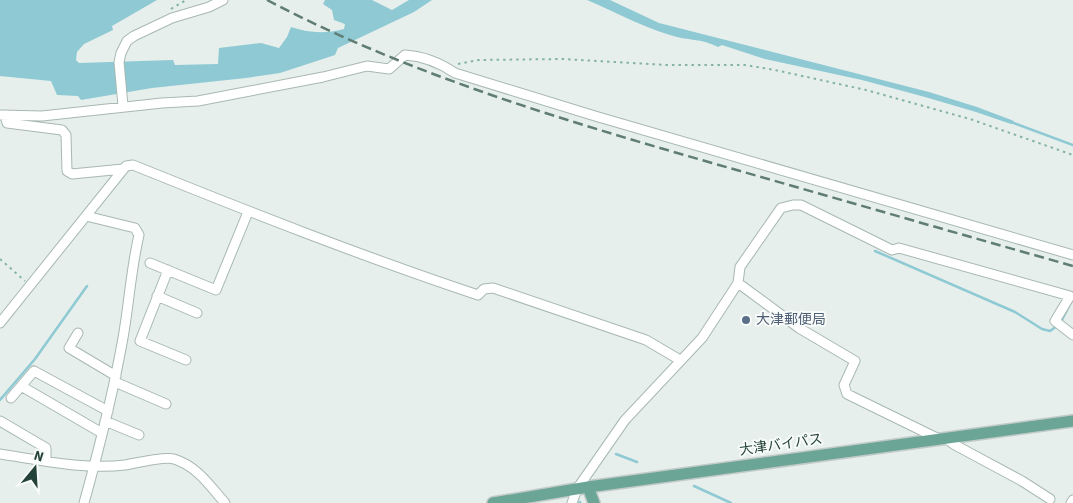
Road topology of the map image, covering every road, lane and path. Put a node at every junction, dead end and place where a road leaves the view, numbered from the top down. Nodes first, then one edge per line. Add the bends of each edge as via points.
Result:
1 (224, 0) edge
2 (446, 67) junction
3 (122, 103) junction
4 (2, 115) edge
5 (1073, 155) edge
6 (123, 169) junction
7 (248, 212) junction
8 (86, 216) junction
9 (1073, 255) edge
10 (0, 259) edge
11 (150, 263) dead end
12 (168, 270) junction
13 (738, 283) junction
14 (30, 285) junction
15 (157, 296) junction
16 (198, 313) dead end
17 (0, 323) edge
18 (78, 333) dead end
19 (1073, 335) edge
20 (186, 360) dead end
21 (680, 360) junction
22 (115, 379) junction
23 (21, 386) junction
24 (11, 398) dead end
25 (166, 404) dead end
26 (108, 411) junction
27 (0, 421) edge
28 (1073, 421) edge
29 (105, 422) junction
30 (102, 433) junction
31 (139, 436) dead end
32 (942, 439) junction
33 (0, 454) edge
34 (46, 460) junction
35 (94, 466) junction
36 (583, 488) junction
37 (1052, 502) edge
38 (84, 503) edge
39 (225, 503) edge
40 (494, 503) edge
41 (572, 503) edge
42 (594, 503) edge

1 - 3 street via 172,18 127,41 119,62
2 - 3 street via 404,55 389,69 367,66 198,101
2 - 5 path via 479,60 563,59 667,65 745,65 866,90 970,119
2 - 9 street via 455,73 595,116
3 - 4 street via 42,116
4 - 6 street via 7,123 62,130 66,135 68,171 72,174
6 - 7 street via 133,165
6 - 8 street
7 - 12 street via 216,290
7 - 21 street via 478,295 484,289 493,288 646,340
8 - 14 street
8 - 22 street via 135,228 139,236
10 - 14 path
11 - 12 street
12 - 15 street
13 - 19 street via 740,267 781,208 801,205 892,250 899,248 1070,296 1055,322
13 - 21 street via 702,338
13 - 32 street via 799,328 855,361 844,385 847,394
14 - 17 street
15 - 16 street
15 - 20 street via 140,341
18 - 22 street via 69,348
21 - 36 street via 624,420
22 - 25 street
22 - 26 street
23 - 24 street
23 - 26 street via 34,371
23 - 30 street
26 - 29 street
27 - 34 street via 46,448
28 - 32 main road, 大津バイパス
29 - 30 street
29 - 31 street
30 - 35 street
32 - 36 main road, 大津バイパス
32 - 37 street via 1022,481
33 - 34 street
34 - 35 street
35 - 38 street
35 - 39 street via 171,458 199,473
36 - 40 main road, 大津バイパス
36 - 41 street
36 - 42 main road

